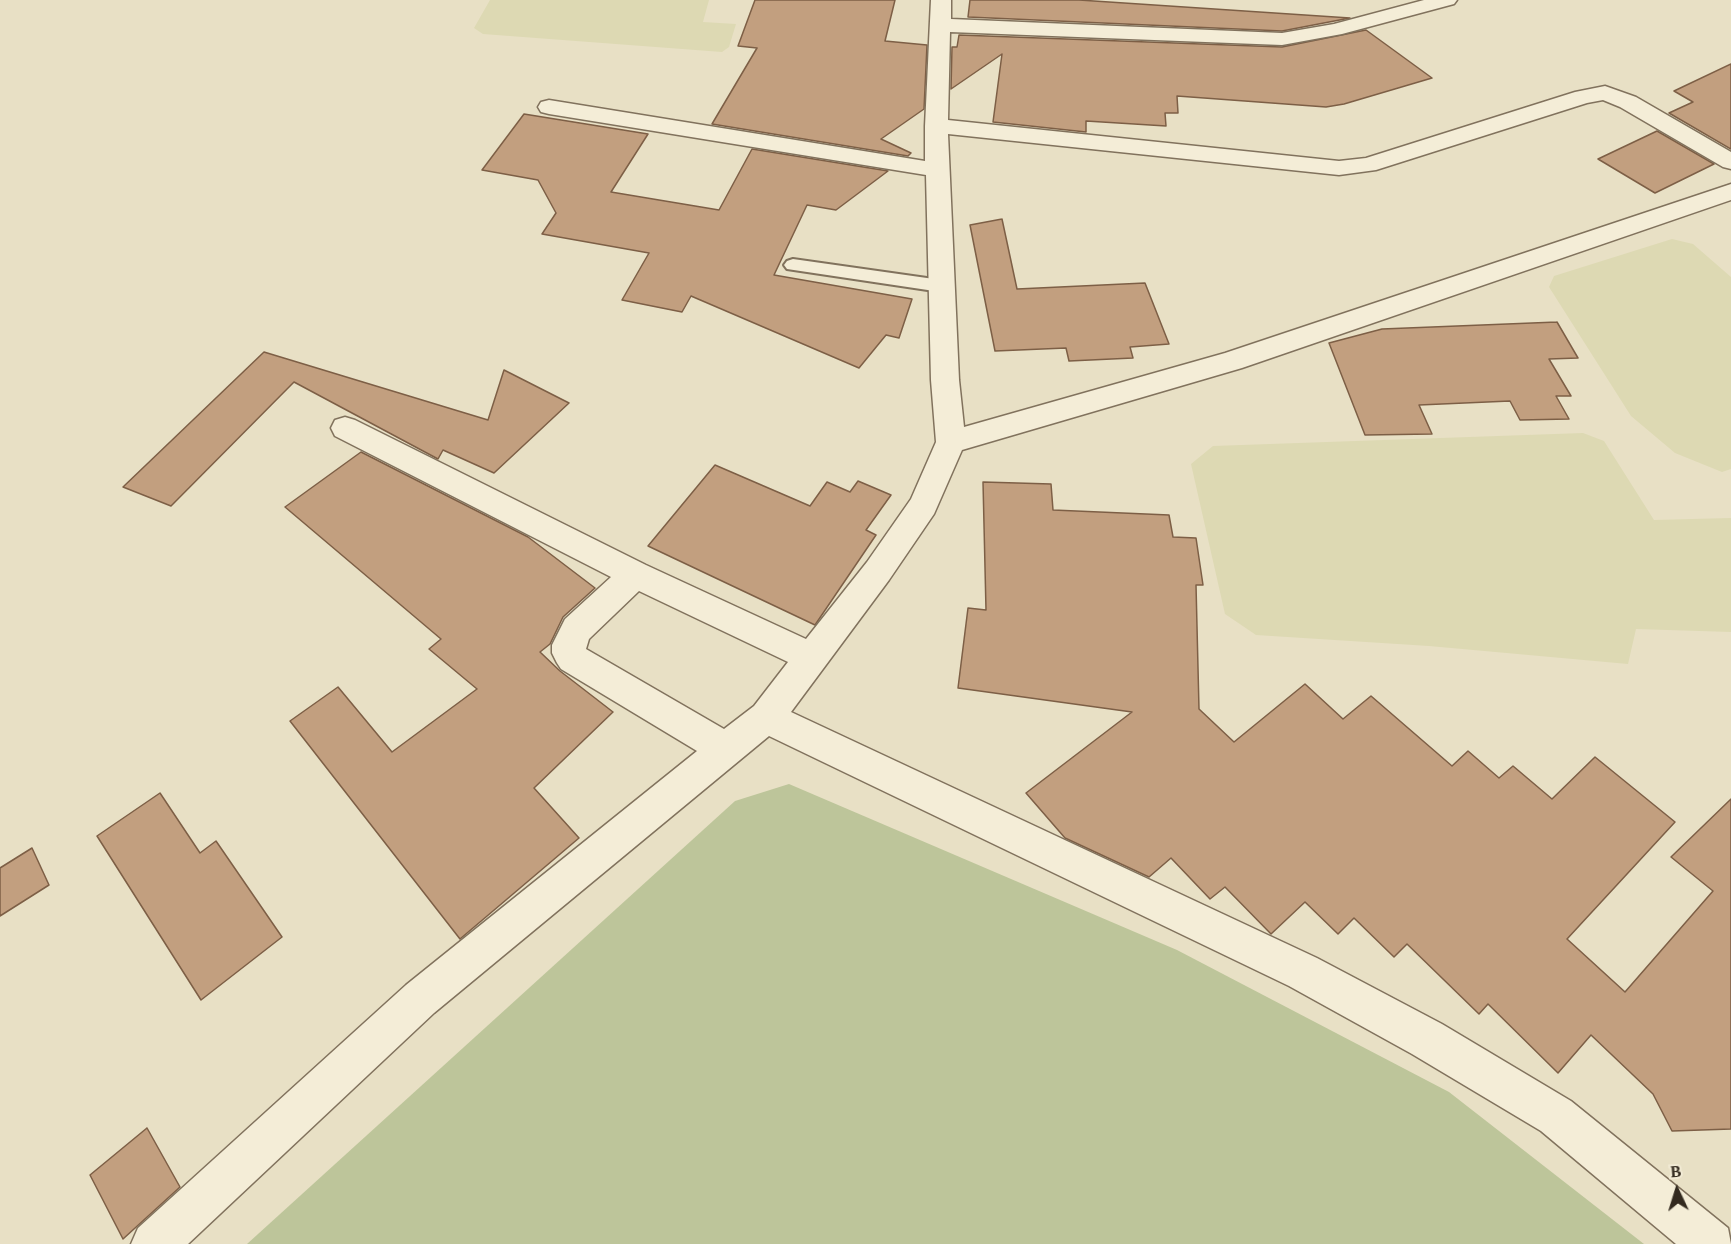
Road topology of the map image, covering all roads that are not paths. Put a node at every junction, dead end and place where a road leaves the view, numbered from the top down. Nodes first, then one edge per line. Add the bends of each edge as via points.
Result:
1 (1447, 0) edge
2 (940, 13) edge
3 (549, 107) dead end
4 (936, 126) junction
5 (1731, 162) edge
6 (938, 171) junction
7 (1731, 192) edge
8 (793, 265) dead end
9 (941, 286) junction
10 (345, 428) dead end
11 (951, 442) junction
12 (635, 574) junction
13 (812, 658) junction
14 (766, 717) junction
15 (726, 750) junction
16 (154, 1244) edge
17 (1712, 1244) edge

1 - 2 street via 1335,30 1282,39
2 - 4 street
3 - 6 street
4 - 5 street via 1339,168 1368,165 1605,93 1628,102
4 - 6 street
6 - 9 street
7 - 11 street via 1232,362
8 - 9 lane
9 - 11 street
10 - 12 street
11 - 13 street via 923,505
12 - 13 street
12 - 15 street via 577,628 569,653 573,659
13 - 14 street
14 - 15 street
14 - 17 street via 1303,972 1427,1039 1556,1116
15 - 16 street via 420,999

